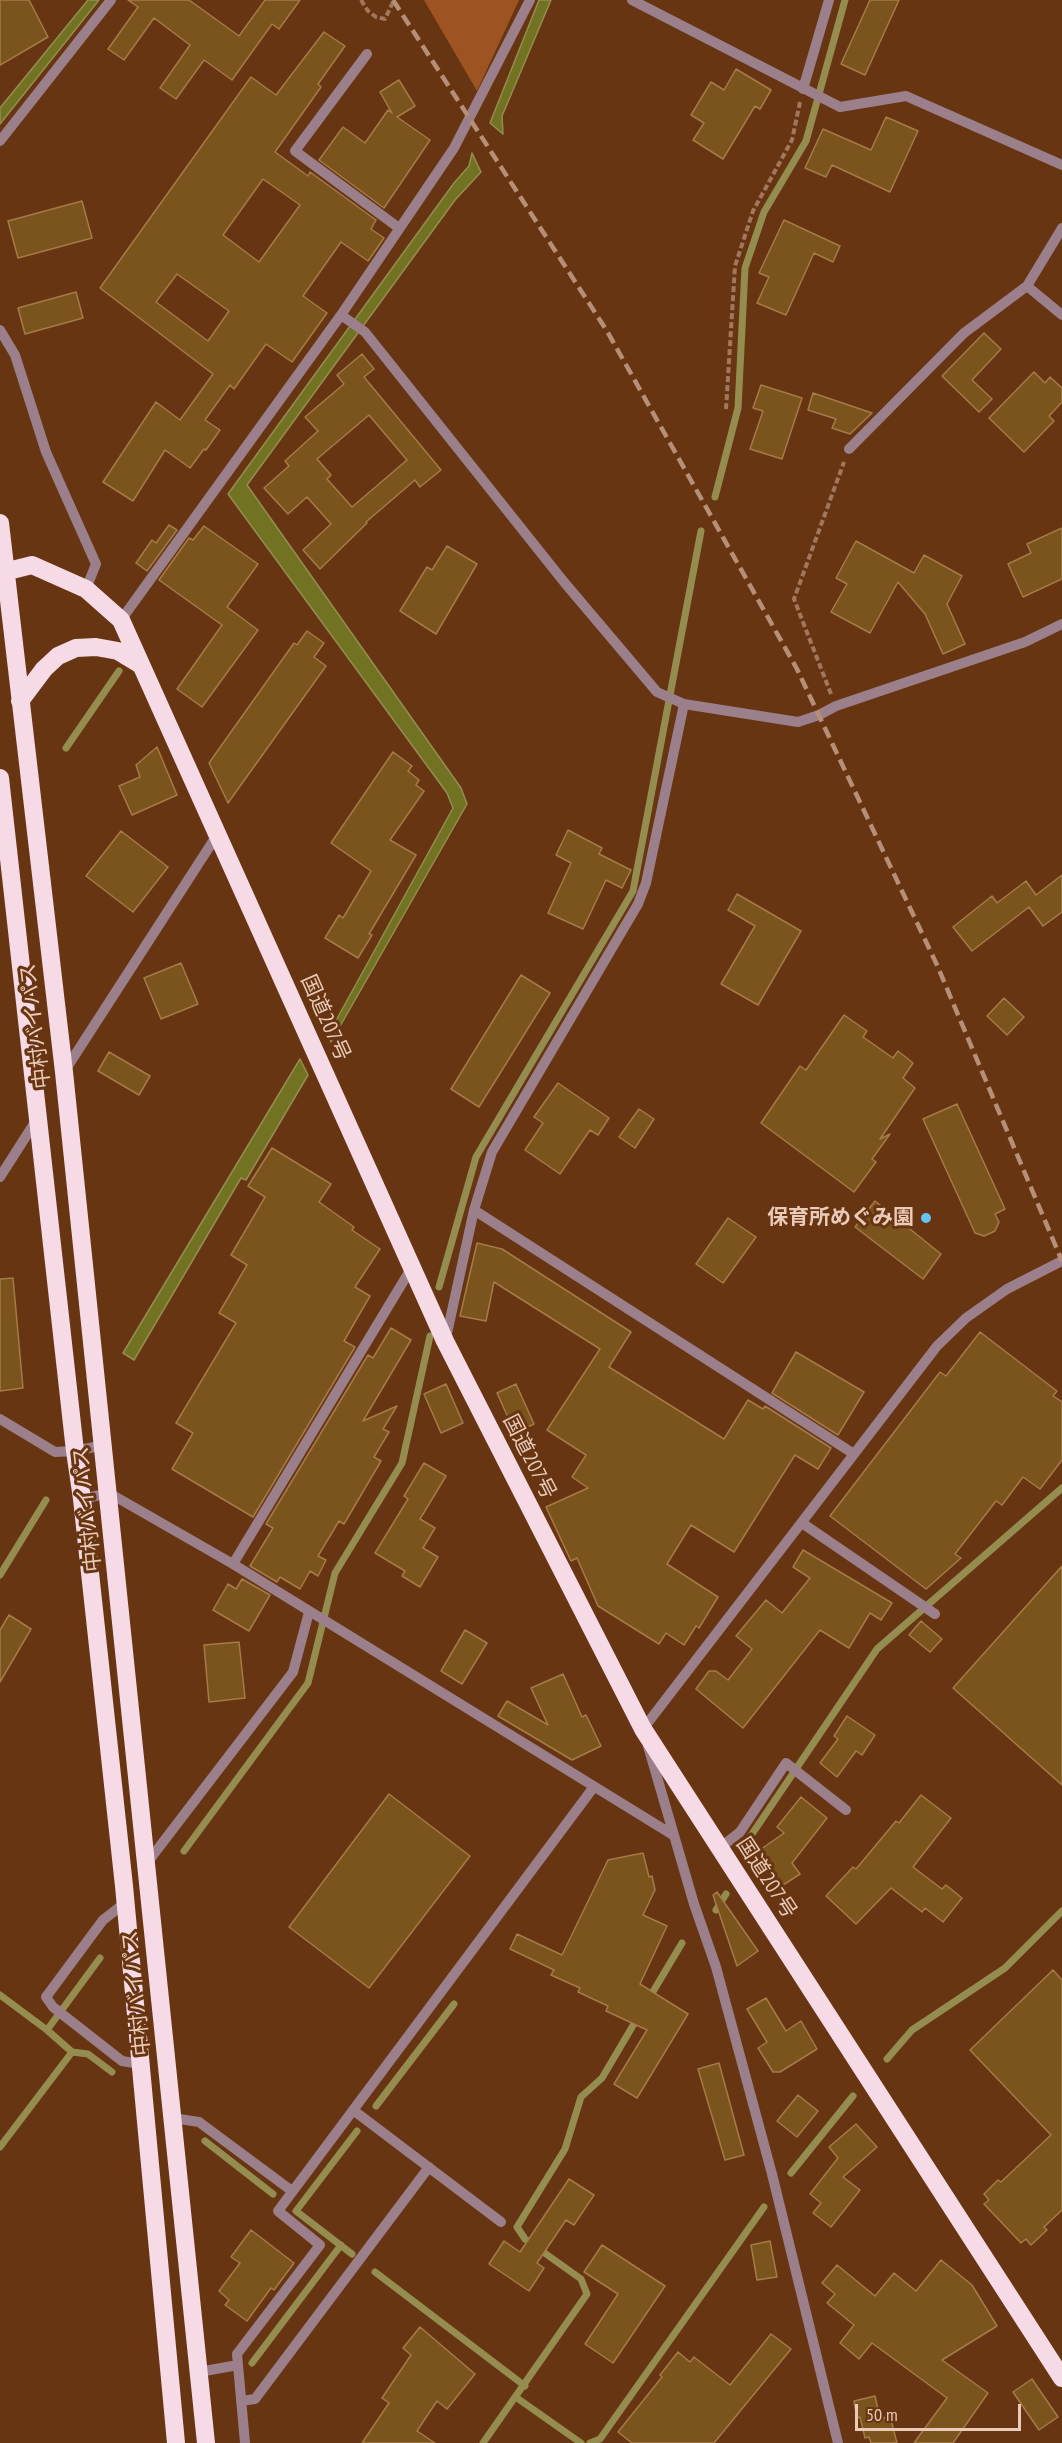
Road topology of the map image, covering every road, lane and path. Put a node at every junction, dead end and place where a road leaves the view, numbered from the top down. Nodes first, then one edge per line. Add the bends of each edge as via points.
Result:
1 (111, 0) edge
2 (361, 0) edge
3 (394, 0) edge
4 (530, 0) edge
5 (632, 0) edge
6 (829, 0) edge
7 (367, 54) dead end
8 (807, 91) junction
9 (0, 141) edge
10 (1062, 165) edge
11 (399, 228) junction
12 (1062, 228) edge
13 (1028, 286) junction
14 (1062, 315) edge
15 (344, 317) junction
16 (0, 330) edge
17 (726, 409) dead end
18 (849, 449) joint
19 (0, 523) edge
20 (3, 572) edge
21 (86, 589) junction
22 (121, 620) junction
23 (1062, 624) edge
24 (141, 665) junction
25 (20, 701) junction
26 (680, 703) junction
27 (836, 705) junction
28 (0, 778) edge
29 (218, 835) junction
30 (64, 1072) junction
31 (38, 1118) junction
32 (0, 1177) edge
33 (474, 1210) junction
34 (1062, 1261) edge
35 (412, 1267) junction
36 (445, 1341) junction
37 (0, 1419) edge
38 (104, 1445) junction
39 (75, 1451) junction
40 (854, 1454) junction
41 (109, 1492) junction
42 (82, 1498) junction
43 (802, 1523) junction
44 (233, 1564) junction
45 (935, 1614) dead end
46 (313, 1615) junction
47 (643, 1729) junction
48 (593, 1788) junction
49 (846, 1810) dead end
50 (673, 1835) junction
51 (720, 1848) junction
52 (147, 1863) junction
53 (125, 1902) junction
54 (140, 2064) junction
55 (353, 2110) junction
56 (173, 2118) junction
57 (429, 2167) junction
58 (292, 2191) junction
59 (501, 2222) dead end
60 (238, 2366) junction
61 (199, 2372) junction
62 (1062, 2378) edge
63 (242, 2401) junction
64 (176, 2443) edge
65 (206, 2443) edge
66 (245, 2443) edge
67 (838, 2443) edge

1 - 9 street
2 - 3 path via 368,12 385,19
4 - 11 street via 454,148
5 - 8 street
6 - 8 street
7 - 11 street via 295,151
8 - 10 street via 840,107 906,96
8 - 17 path via 792,140 753,211 735,266
11 - 15 street
12 - 13 street
13 - 14 street
13 - 18 street via 964,333
15 - 22 street
15 - 26 street via 365,332 657,692
16 - 21 street via 15,356 46,452 96,564
18 - 27 path via 794,599
19 - 20 highway
20 - 21 highway, 国道207号 via 32,564
20 - 25 highway, 中村バイパス
21 - 22 highway, 国道207号
22 - 24 highway, 国道207号
23 - 27 street via 1025,642
24 - 25 highway via 118,651 76,648 58,656 44,669
24 - 29 highway, 国道207号
25 - 30 highway, 中村バイパス
26 - 27 street via 798,722
26 - 33 street via 646,884 638,904 492,1152
28 - 31 highway, 中村バイパス
29 - 30 street
29 - 35 highway, 国道207号
30 - 38 highway, 中村バイパス
31 - 32 street
31 - 39 highway, 中村バイパス
33 - 36 street
33 - 40 street
34 - 40 street via 1007,1289 966,1318 937,1346
35 - 36 highway, 国道207号
35 - 44 street
36 - 47 highway, 国道207号
37 - 39 street via 55,1452
38 - 39 street
38 - 41 highway, 中村バイパス
39 - 42 highway, 中村バイパス
40 - 43 street
41 - 42 street
41 - 44 street
41 - 52 highway, 中村バイパス
42 - 53 highway, 中村バイパス
43 - 45 street
43 - 47 street
44 - 46 street
46 - 48 street
46 - 52 street via 293,1672
47 - 50 street
47 - 51 highway, 国道207号
48 - 50 street
48 - 55 street
49 - 51 street via 786,1763 740,1832
50 - 67 street via 726,2002
51 - 62 highway, 国道207号
52 - 56 highway, 中村バイパス
53 - 54 highway, 中村バイパス
53 - 54 street via 102,1920 46,1996 53,2007 122,2061
54 - 64 highway, 中村バイパス
55 - 57 street
55 - 58 street
56 - 58 street via 199,2122
56 - 61 highway, 中村バイパス
57 - 59 street
57 - 63 street via 255,2399
58 - 60 street via 278,2211 320,2245 237,2354
60 - 61 street
60 - 63 street
61 - 65 highway, 中村バイパス
63 - 66 street

